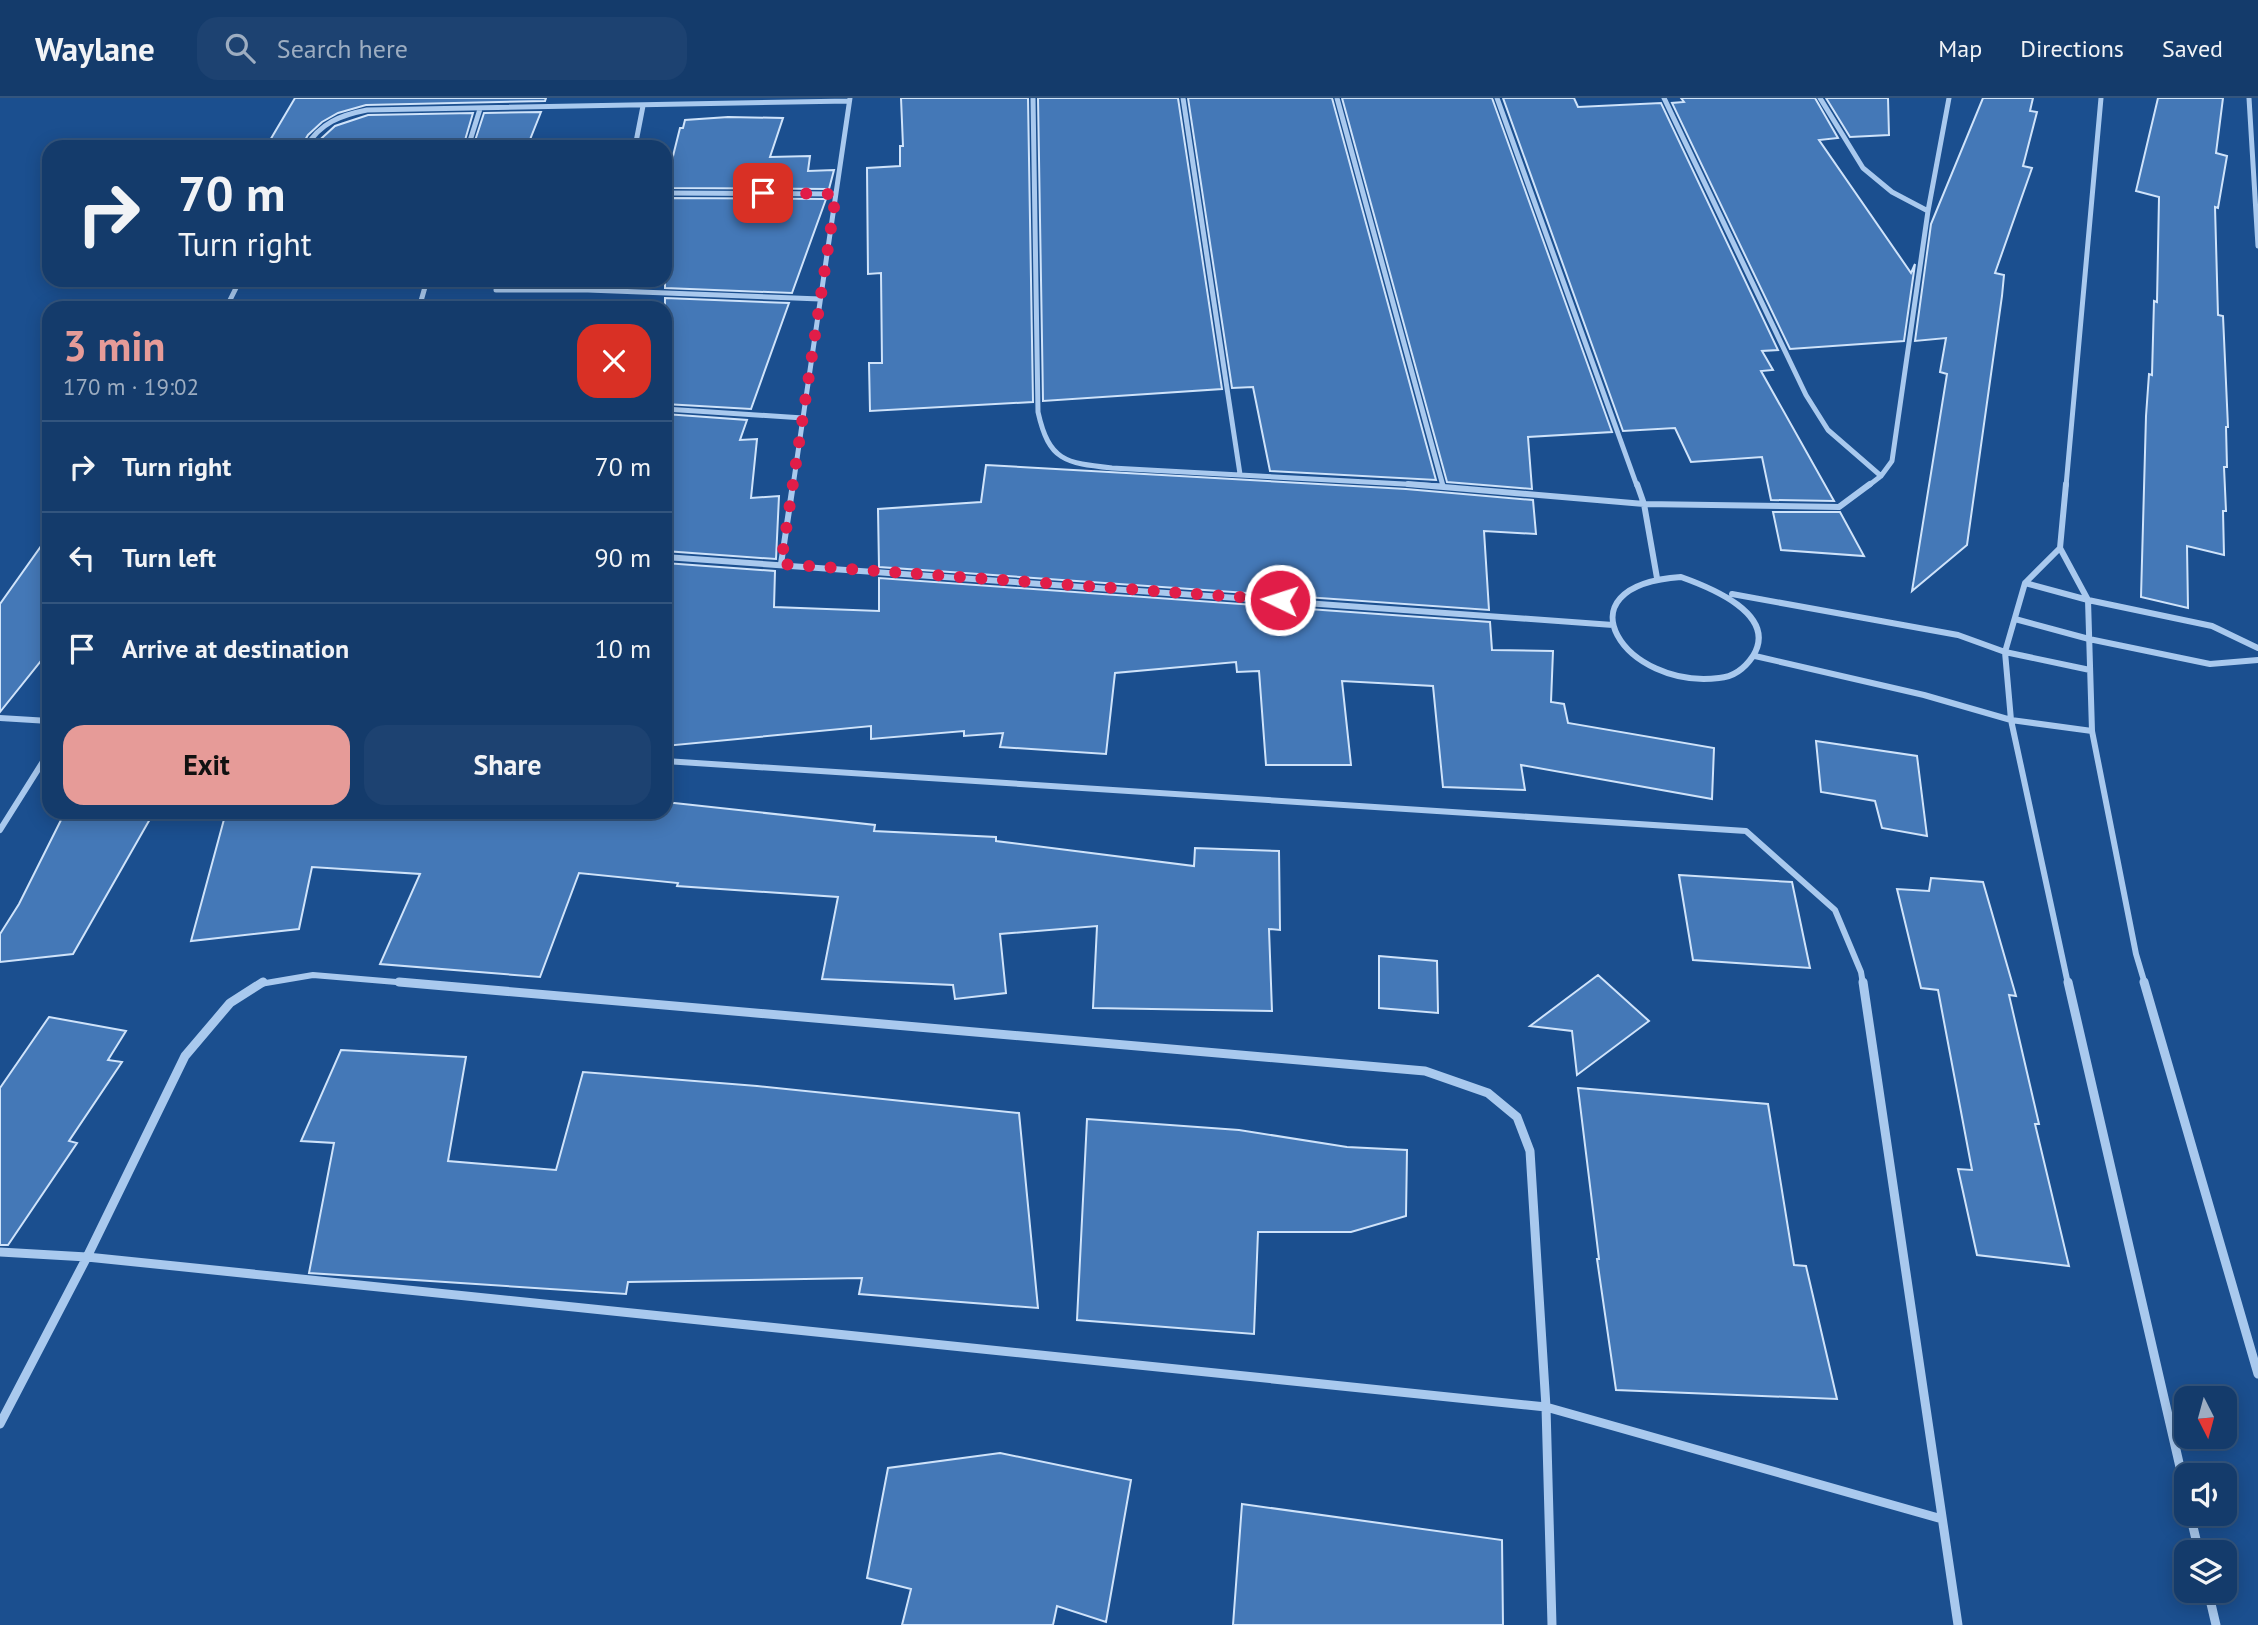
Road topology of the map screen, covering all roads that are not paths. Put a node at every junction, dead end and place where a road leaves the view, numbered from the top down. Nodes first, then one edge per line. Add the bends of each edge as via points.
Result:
1 (1034, 98) edge
2 (1183, 98) edge
3 (1337, 98) edge
4 (1497, 98) edge
5 (1664, 98) edge
6 (1820, 98) edge
7 (1949, 98) edge
8 (2101, 98) edge
9 (2249, 98) edge
10 (849, 100) edge
11 (643, 106) junction
12 (480, 109) junction
13 (310, 140) edge
14 (470, 140) edge
15 (636, 140) edge
16 (672, 193) edge
17 (836, 194) junction
18 (1928, 211) junction
19 (2258, 246) edge
20 (588, 287) edge
21 (496, 290) dead end
22 (587, 290) junction
23 (820, 299) junction
24 (672, 409) edge
25 (803, 418) junction
26 (1240, 474) junction
27 (1881, 476) junction
28 (1443, 486) junction
29 (1644, 504) junction
30 (2060, 548) junction
31 (672, 557) edge
32 (781, 564) junction
33 (1657, 578) junction
34 (2025, 583) junction
35 (1729, 594) junction
36 (2088, 600) junction
37 (2015, 619) junction
38 (1612, 625) junction
39 (2089, 639) junction
40 (2258, 648) edge
41 (2005, 652) junction
42 (1755, 656) junction
43 (2258, 660) edge
44 (2090, 670) junction
45 (0, 718) edge
46 (2011, 720) junction
47 (42, 721) edge
48 (2092, 731) junction
49 (672, 761) edge
50 (42, 763) edge
51 (0, 831) edge
52 (0, 1252) edge
53 (87, 1257) junction
54 (2258, 1374) edge
55 (1546, 1407) junction
56 (0, 1424) edge
57 (2179, 1463) edge
58 (1942, 1519) junction
59 (2211, 1603) edge
60 (1552, 1625) edge
61 (1958, 1625) edge
62 (2216, 1625) edge

1 - 26 street via 1038,412 1043,439 1057,457 1082,464
2 - 26 street
3 - 28 street
4 - 29 street
5 - 27 street via 1806,395 1828,430
6 - 18 street via 1863,168 1892,192
7 - 18 street
8 - 30 street
9 - 19 street
10 - 11 street
10 - 17 street
11 - 12 street
11 - 15 street
12 - 13 street via 366,110 342,115
12 - 14 street
16 - 17 street
17 - 23 street
18 - 27 street via 1899,425 1892,461
20 - 22 street
21 - 22 street
22 - 23 street
23 - 25 street
24 - 25 street
25 - 32 street
26 - 28 street
27 - 29 street via 1839,508
28 - 29 street
29 - 33 street
30 - 34 street
30 - 36 street
31 - 32 street
32 - 38 street
33 - 35 street via 1681,577
33 - 38 street via 1622,594
34 - 36 street
34 - 37 street
35 - 41 street via 1958,635
35 - 42 street via 1747,609 1756,625 1759,642
36 - 39 street
36 - 40 street via 2212,626
37 - 39 street
37 - 41 street
38 - 42 street via 1634,657 1678,679 1725,677 1743,669
39 - 43 street via 2210,664
39 - 44 street
41 - 44 street
41 - 46 street
42 - 46 street
44 - 48 street
45 - 47 street
46 - 48 street
46 - 57 street
48 - 54 street via 2136,954
49 - 58 street via 1746,831 1835,910 1861,972
50 - 51 street
52 - 53 street
53 - 55 street
53 - 55 street via 186,1056 230,1003 264,982 313,975 1425,1071 1488,1093 1517,1117 1530,1152
53 - 56 street
55 - 58 street
55 - 60 street
58 - 61 street
59 - 62 street

